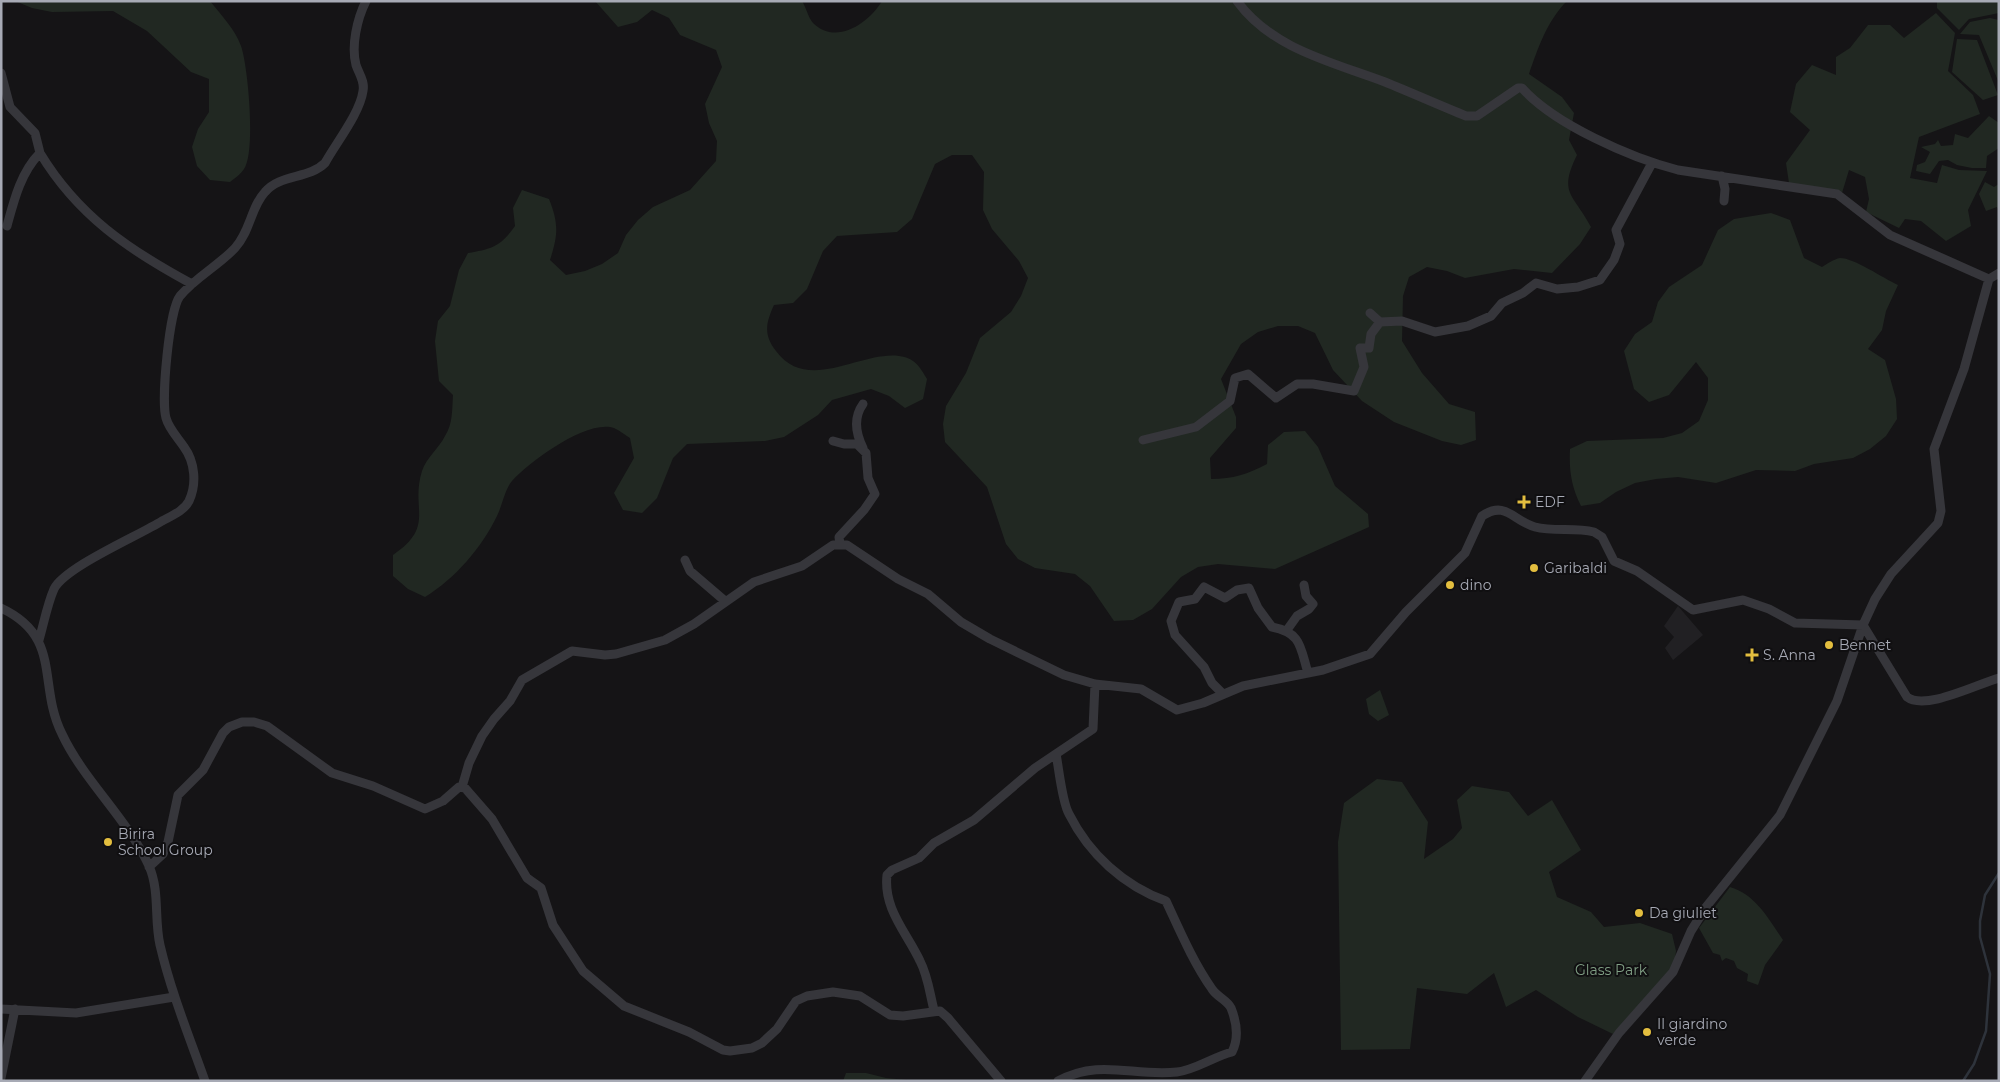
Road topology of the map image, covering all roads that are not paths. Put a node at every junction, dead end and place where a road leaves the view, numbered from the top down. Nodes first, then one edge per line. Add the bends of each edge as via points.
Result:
1 (366, 1) edge
2 (1237, 1) edge
3 (1, 73) edge
4 (40, 153) junction
5 (1652, 163) junction
6 (1722, 176) junction
7 (1724, 201) dead end
8 (7, 226) dead end
9 (1999, 273) edge
10 (1989, 279) junction
11 (192, 284) junction
12 (1370, 313) dead end
13 (1380, 322) junction
14 (863, 404) dead end
15 (1143, 440) dead end
16 (833, 441) dead end
17 (866, 453) junction
18 (840, 544) junction
19 (685, 560) dead end
20 (1304, 585) dead end
21 (725, 601) junction
22 (1, 608) edge
23 (1863, 625) junction
24 (1286, 630) junction
25 (39, 640) junction
26 (1308, 673) junction
27 (1999, 678) edge
28 (1095, 684) junction
29 (1223, 694) junction
30 (1056, 754) junction
31 (462, 787) junction
32 (149, 867) junction
33 (174, 997) junction
34 (1, 1009) edge
35 (15, 1009) junction
36 (934, 1010) junction
37 (1, 1078) edge
38 (205, 1081) edge
39 (1001, 1081) edge
40 (1058, 1081) edge
41 (1585, 1081) edge

1 - 11 street via 361,11 354,51 363,91 326,163 265,192 247,232 235,248
2 - 5 street via 1256,24 1296,49 1466,116 1477,116 1522,88 1544,109 1624,152
3 - 4 street via 10,107 35,133
4 - 8 street via 31,162 14,198
4 - 11 street via 75,202 120,241
5 - 6 street
5 - 13 street via 1616,230 1620,244 1614,260 1600,280 1557,289 1536,283 1523,294 1502,304 1491,316 1468,326 1435,332 1402,321
6 - 7 street
6 - 10 street via 1836,194 1890,235
9 - 10 street
10 - 23 street via 1964,369 1934,449 1941,511 1938,523 1891,574
11 - 25 street via 175,305 164,408 171,430 191,458 194,481 189,502 180,511 66,574 55,588
12 - 13 street
13 - 15 street via 1371,334 1368,348 1360,348 1364,367 1354,391 1297,384 1276,398 1248,374 1235,378 1230,401 1196,427
14 - 17 street via 858,410 857,434
16 - 17 street via 857,444
17 - 18 street via 868,478 875,494 839,537
18 - 21 street via 828,547 802,566 754,582
18 - 28 street via 847,545 898,579 928,594 962,622 990,639 1054,671
19 - 21 street via 690,571
20 - 24 street via 1306,596 1313,604
21 - 31 street via 665,640 616,654 572,651 521,681 510,701 482,736
22 - 25 street via 23,622
23 - 26 street via 1795,623 1743,600 1693,610 1637,571 1614,561 1602,537 1594,532 1536,527 1496,509 1482,516 1465,553 1419,598 1370,654
23 - 27 street via 1907,697 1914,702 1935,700
23 - 41 street via 1838,701 1780,815 1706,908 1691,931 1673,972 1619,1033
24 - 26 street via 1299,641
24 - 29 street via 1272,627 1249,588 1237,590 1225,598 1204,586 1195,599 1179,602 1171,621 1175,635
25 - 32 street via 44,652 52,713 62,736
26 - 29 street via 1243,686
28 - 29 street via 1141,689 1177,710
28 - 30 street via 1094,728
30 - 36 street via 1012,786 974,820 934,843 919,858 887,875 892,912 921,962
30 - 40 street via 1068,813 1113,872 1129,884 1166,901 1187,948 1213,991 1230,1005 1237,1041 1232,1052 1178,1072 1100,1068 1072,1073
31 - 32 street via 425,810 374,786 332,773 267,726 254,722 237,723 223,733 203,770 178,795 168,842
31 - 36 street via 488,813 527,878 541,888 552,925 583,971 624,1006 730,1051 762,1043 777,1029 796,1001 807,996 833,992 860,996 890,1015
32 - 33 street via 156,896 159,942
33 - 35 street via 76,1014
33 - 38 street
34 - 35 street
35 - 37 street
36 - 39 street via 948,1018

